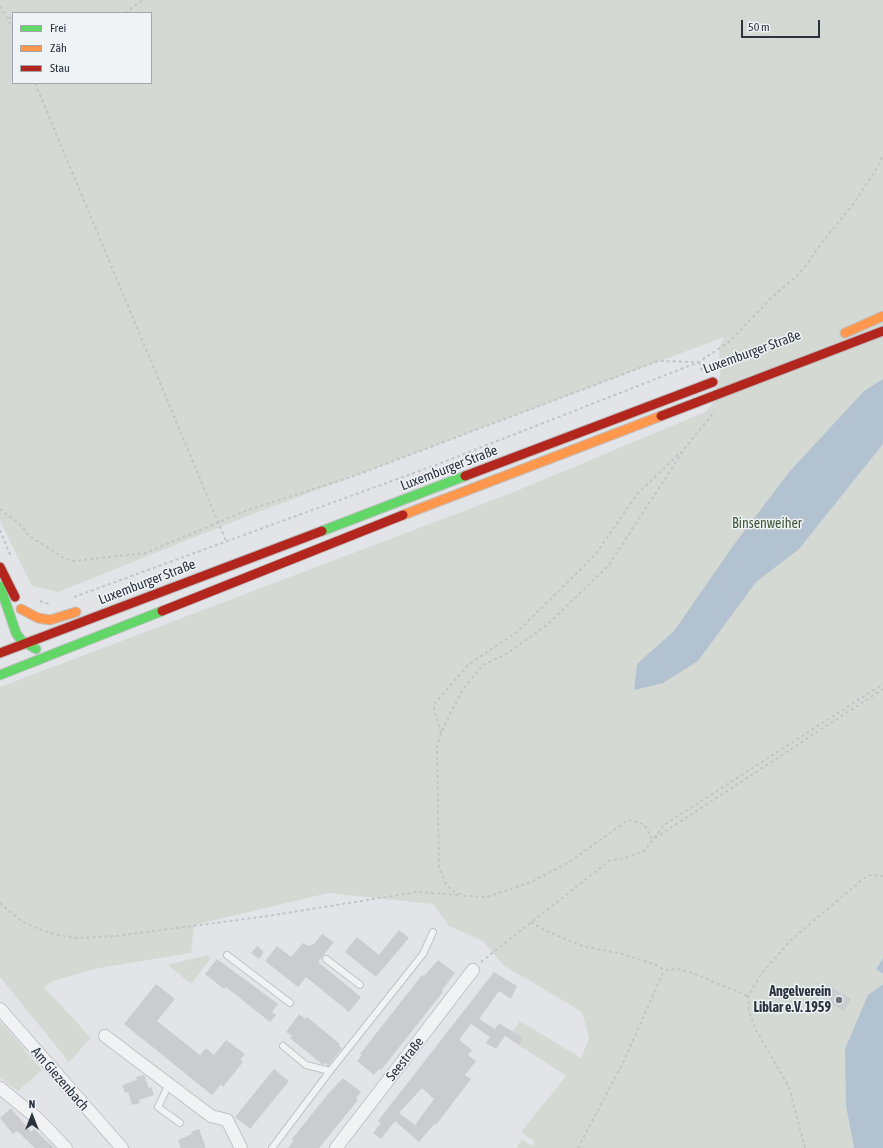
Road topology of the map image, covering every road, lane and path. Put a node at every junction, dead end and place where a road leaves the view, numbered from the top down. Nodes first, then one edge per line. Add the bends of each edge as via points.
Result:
1 (143, 0) edge
2 (0, 6) edge
3 (126, 12) edge
4 (8, 18) junction
5 (12, 18) edge
6 (12, 27) edge
7 (35, 84) edge
8 (883, 154) edge
9 (883, 316) edge
10 (883, 331) edge
11 (839, 335) dead end
12 (699, 362) junction
13 (703, 374) dead end
14 (719, 380) dead end
15 (715, 411) dead end
16 (685, 448) junction
17 (415, 496) junction
18 (362, 505) dead end
19 (0, 509) edge
20 (219, 522) junction
21 (0, 530) edge
22 (226, 541) junction
23 (12, 558) dead end
24 (0, 567) edge
25 (0, 586) edge
26 (34, 598) dead end
27 (71, 598) dead end
28 (53, 603) dead end
29 (21, 609) junction
30 (86, 609) dead end
31 (8, 612) junction
32 (25, 621) dead end
33 (133, 624) junction
34 (6, 631) dead end
35 (27, 632) dead end
36 (25, 644) junction
37 (0, 653) edge
38 (18, 656) dead end
39 (0, 675) edge
40 (883, 684) edge
41 (883, 689) edge
42 (441, 733) junction
43 (652, 839) junction
44 (883, 876) edge
45 (465, 896) junction
46 (0, 903) edge
47 (531, 922) junction
48 (433, 932) dead end
49 (227, 955) dead end
50 (326, 959) dead end
51 (473, 970) joint
52 (664, 970) junction
53 (360, 985) dead end
54 (748, 996) junction
55 (290, 1003) dead end
56 (0, 1009) edge
57 (105, 1036) dead end
58 (283, 1046) dead end
59 (330, 1071) junction
60 (169, 1084) junction
61 (0, 1088) edge
62 (180, 1123) dead end
63 (66, 1148) edge
64 (122, 1148) edge
65 (241, 1148) edge
66 (272, 1148) edge
67 (336, 1148) edge
68 (578, 1148) edge
69 (805, 1148) edge

1 - 3 path
2 - 4 path
4 - 5 path
4 - 6 path
7 - 20 path
8 - 12 path via 854,204 799,273 730,341
9 - 11 main road
10 - 33 main road, Luxemburger Straße via 418,510
12 - 13 path
12 - 20 path via 658,361 354,476 248,510
12 - 22 path via 441,463
14 - 17 main road, Luxemburger Straße
15 - 16 path
16 - 42 path via 609,565 548,624 508,653 483,665 462,691
16 - 42 path via 637,494 596,554 517,632 468,665 435,703 434,710
17 - 18 main road
17 - 36 main road, Luxemburger Straße
19 - 20 path via 22,526 28,535 64,558 74,561 145,553
20 - 22 path
21 - 23 path
22 - 27 path
24 - 29 main road
25 - 31 main road
26 - 28 path via 47,604
29 - 30 main road via 38,618 50,620
29 - 32 main road
31 - 34 main road
31 - 36 main road via 16,633
33 - 36 main road via 100,629 41,649
33 - 39 main road
35 - 36 main road
36 - 37 main road, Luxemburger Straße
36 - 38 main road
40 - 43 path via 664,825
41 - 43 path
42 - 45 path via 437,747 439,867 446,884 454,892
43 - 45 path via 644,824 628,820 568,863 530,882 487,896
43 - 47 path via 644,851 609,861
44 - 54 path via 869,875 863,879 791,940 761,974
45 - 46 path via 417,892 268,916 115,936 78,938 39,929 21,920
47 - 51 path
47 - 52 path via 582,946 623,954
48 - 59 lane via 423,954
49 - 55 lane
50 - 53 lane
51 - 67 street, Seestraße
52 - 54 path via 678,969 690,972
52 - 68 path via 624,1061
54 - 69 path via 749,1011 756,1030 789,1086
56 - 64 street, Am Giezenbach
57 - 60 street
58 - 59 lane via 306,1065
59 - 66 lane
60 - 62 lane via 158,1107
60 - 65 street via 211,1116 227,1120
61 - 63 street via 37,1118

